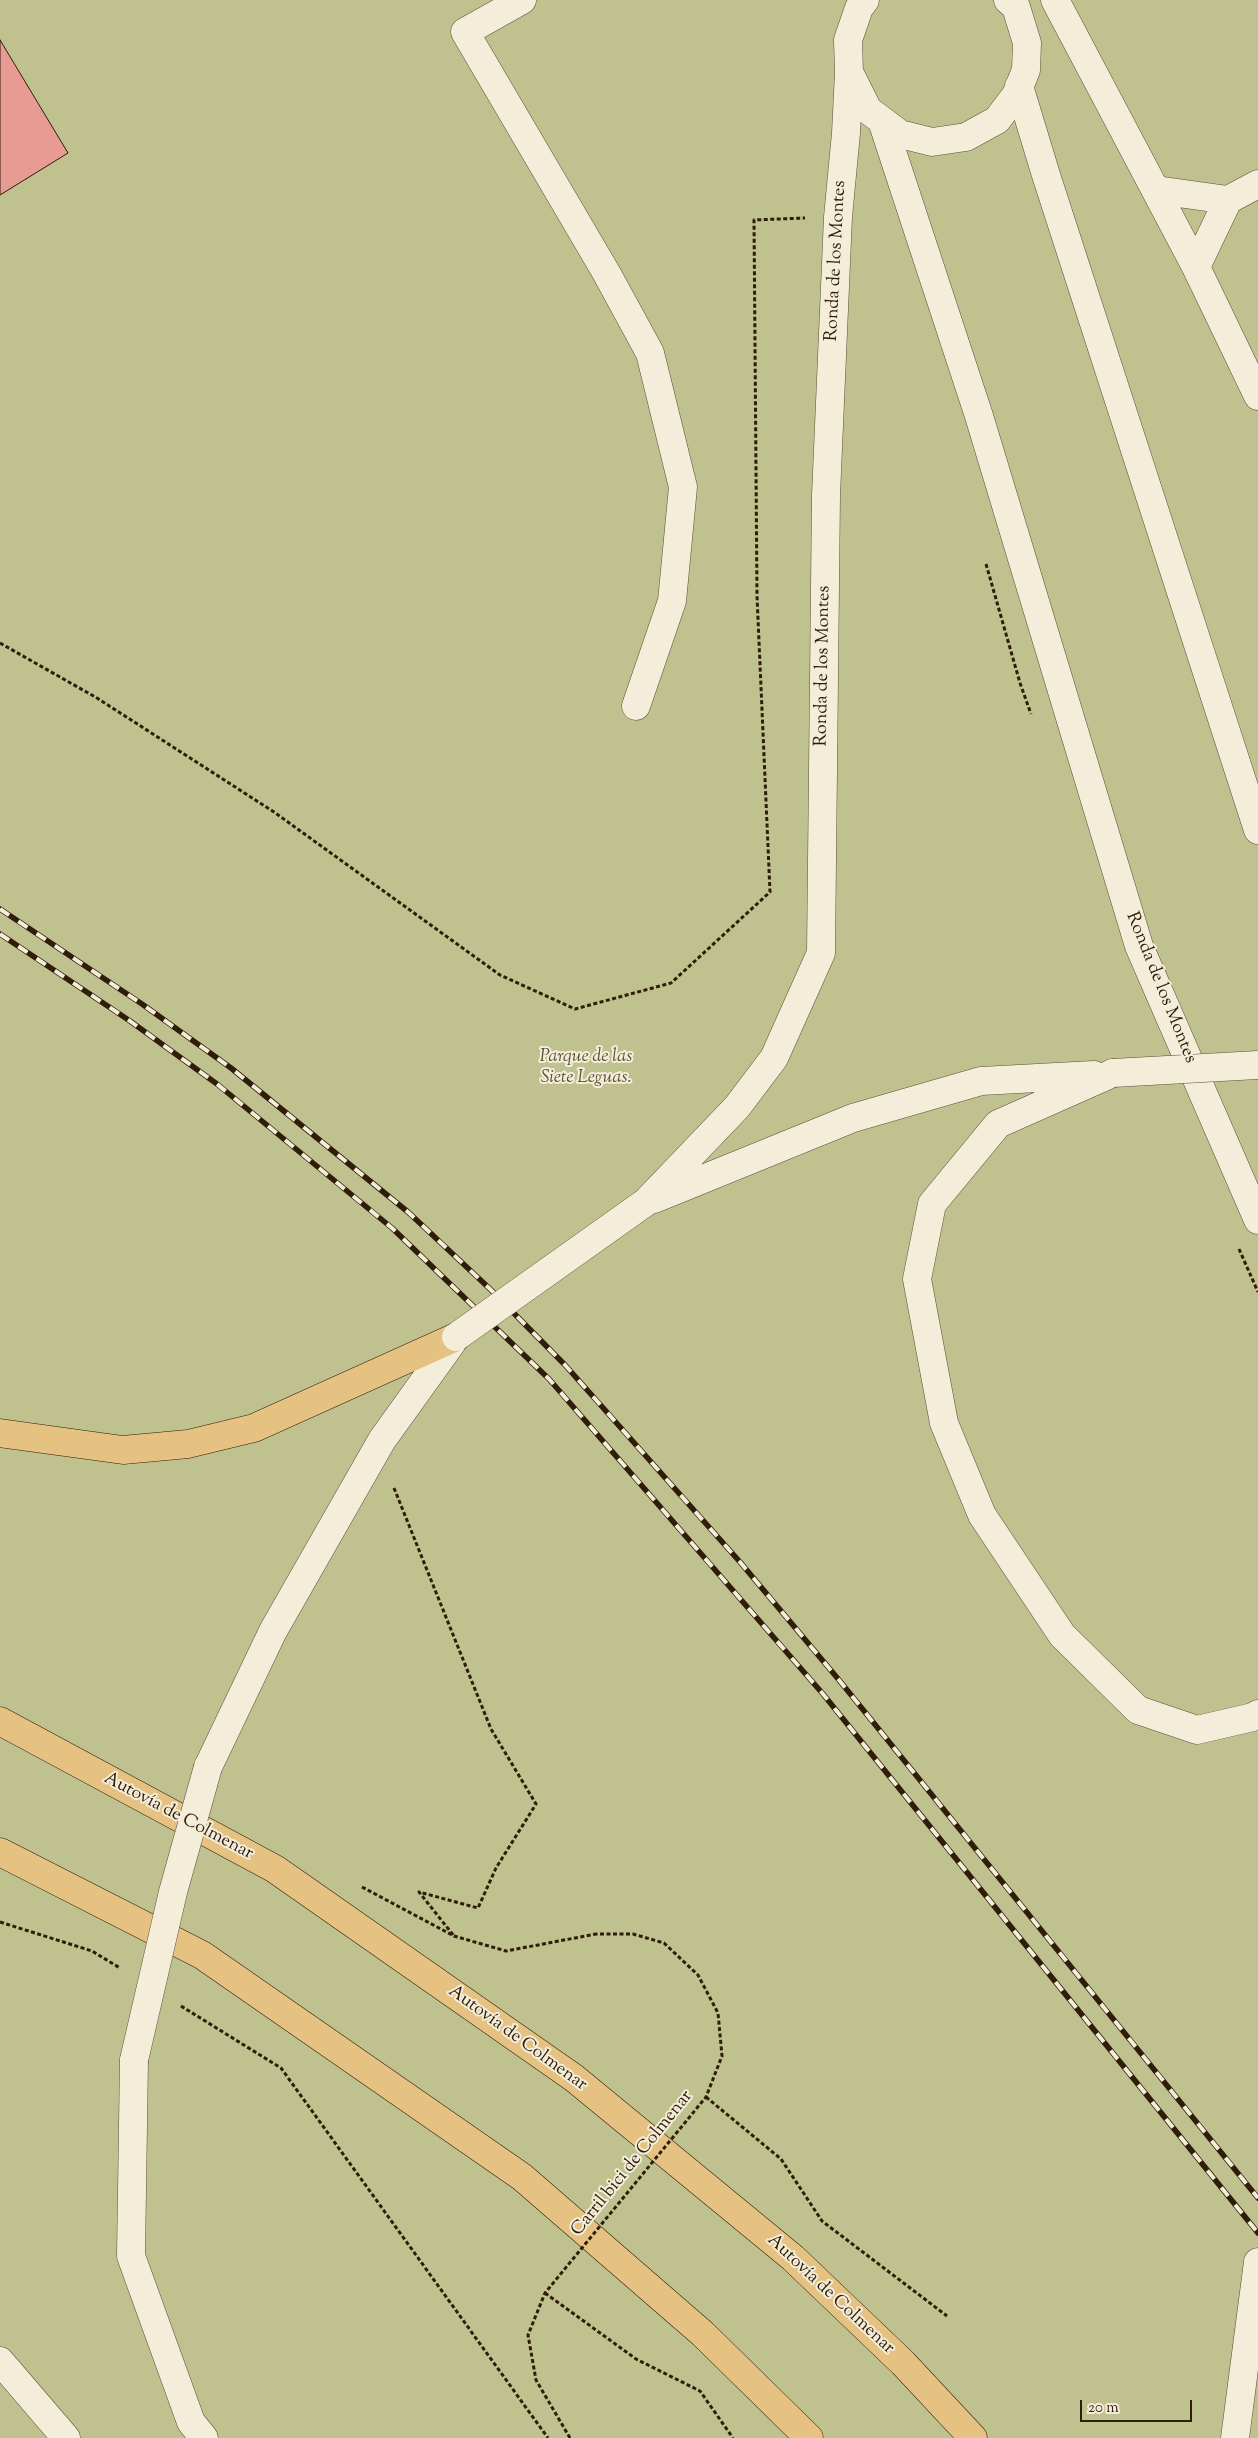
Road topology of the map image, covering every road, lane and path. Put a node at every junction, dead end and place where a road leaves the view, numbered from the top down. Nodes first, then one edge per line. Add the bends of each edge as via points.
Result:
1 (522, 0) edge
2 (1008, 0) edge
3 (1055, 0) edge
4 (857, 8) edge
5 (849, 72) junction
6 (1019, 86) junction
7 (882, 121) junction
8 (1258, 184) edge
9 (1156, 190) junction
10 (1228, 200) junction
11 (754, 220) dead end
12 (1196, 266) junction
13 (1258, 396) edge
14 (0, 643) edge
15 (636, 706) dead end
16 (1258, 830) edge
17 (1258, 1065) edge
18 (1114, 1074) junction
19 (646, 1202) junction
20 (1258, 1220) edge
21 (456, 1337) junction
22 (0, 1433) edge
23 (392, 1484) dead end
24 (1258, 1714) edge
25 (0, 1721) edge
26 (0, 1852) edge
27 (0, 1922) edge
28 (125, 1971) dead end
29 (174, 2002) dead end
30 (706, 2097) junction
31 (1258, 2262) edge
32 (546, 2294) junction
33 (946, 2316) dead end
34 (0, 2361) edge
35 (66, 2438) edge
36 (204, 2438) edge
37 (548, 2438) edge
38 (570, 2438) edge
39 (733, 2438) edge
40 (809, 2438) edge
41 (973, 2438) edge
42 (1235, 2438) edge

1 - 15 street via 465,32 607,274 650,354 683,487 672,602
2 - 6 street via 1016,7 1027,43 1026,70
3 - 9 street
4 - 5 street, Ronda de los Montes via 848,40
5 - 7 street via 868,110
5 - 19 street, Ronda de los Montes via 838,217 826,495 821,953 774,1058 737,1107
6 - 7 street via 997,120 966,137 932,142 900,134
6 - 16 street
7 - 20 street, Ronda de los Montes via 978,416 1139,946
8 - 10 street
9 - 10 street
9 - 12 street
10 - 12 street
11 - 14 path via 757,596 770,892 671,983 575,1009 500,975 274,812 97,698
12 - 13 street
17 - 18 street, bridge
18 - 19 street via 981,1081 853,1118
18 - 24 street via 998,1124 932,1204 917,1279 944,1423 982,1515 1062,1636 1138,1710 1197,1730
19 - 21 street, bridge
21 - 22 highway via 254,1428 188,1444 123,1450
21 - 36 street, bridge via 382,1440 273,1631 208,1767 172,1892 134,2060 131,2256 191,2422
23 - 30 path, Carril bici de Colmenar, bridge via 491,1729 536,1804 496,1868 478,1908 419,1892 454,1936 506,1951 596,1934 633,1934 664,1943 698,1975 718,2013 722,2056
25 - 41 highway, Autovía de Colmenar via 275,1869 574,2078 793,2258 903,2363
26 - 40 highway via 202,1956 522,2177 703,2334
27 - 28 path via 92,1951
29 - 37 path via 281,2068
30 - 32 path, Carril bici de Colmenar, bridge
30 - 33 path via 780,2159 822,2221
31 - 42 street
32 - 38 path, Carril bici de Colmenar, bridge via 528,2335 536,2380
32 - 39 path via 636,2359 700,2390
34 - 35 street

